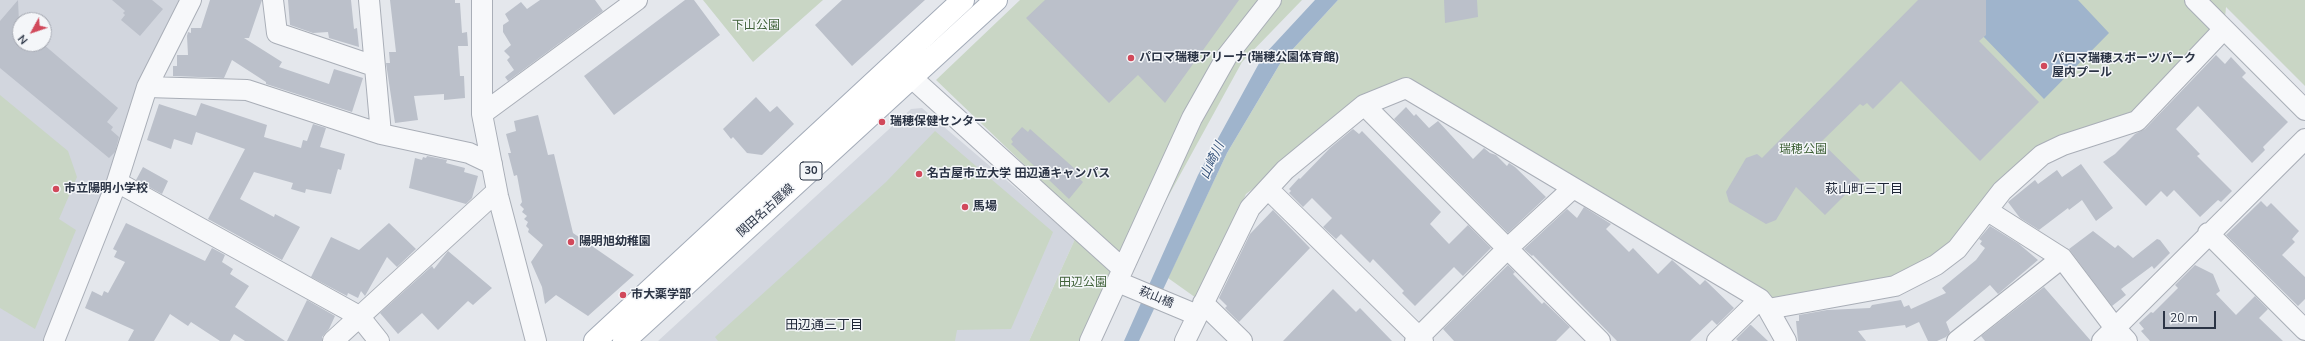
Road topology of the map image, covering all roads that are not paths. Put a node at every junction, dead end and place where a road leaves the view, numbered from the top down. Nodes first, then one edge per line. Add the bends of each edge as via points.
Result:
1 (191, 0) edge
2 (273, 0) edge
3 (369, 0) edge
4 (482, 0) edge
5 (637, 0) edge
6 (963, 0) edge
7 (996, 0) edge
8 (1271, 0) edge
9 (2194, 0) edge
10 (618, 6) edge
11 (2224, 29) junction
12 (374, 66) junction
13 (912, 78) junction
14 (147, 86) junction
15 (1364, 105) junction
16 (2305, 110) edge
17 (482, 114) junction
18 (381, 134) junction
19 (2305, 139) edge
20 (492, 164) junction
21 (117, 182) junction
22 (1573, 188) junction
23 (1268, 189) junction
24 (497, 191) junction
25 (1988, 211) junction
26 (2208, 233) junction
27 (1508, 248) junction
28 (2062, 258) junction
29 (1123, 279) junction
30 (1764, 304) junction
31 (1195, 309) junction
32 (359, 316) junction
33 (2305, 330) edge
34 (2115, 337) edge
35 (1419, 340) edge
36 (54, 341) edge
37 (333, 341) edge
38 (379, 341) edge
39 (536, 341) edge
40 (595, 341) edge
41 (624, 341) edge
42 (1090, 341) edge
43 (1185, 341) edge
44 (1242, 341) edge
45 (1600, 341) edge
46 (1717, 341) edge
47 (1786, 341) edge
48 (1957, 341) edge

1 - 14 street
2 - 12 street via 277,32
3 - 12 street
4 - 17 street
5 - 10 street
6 - 40 main road, 関田名古屋線 / 30
7 - 13 main road, 関田名古屋線 / 30
8 - 29 street via 1227,56 1192,118
9 - 11 street
10 - 17 street
11 - 16 street
11 - 25 street via 2137,121 2063,145 2042,155 2002,191
12 - 18 street
13 - 29 street, 萩山橋
13 - 41 main road, 関田名古屋線 / 30
14 - 18 street via 247,90
14 - 21 street
15 - 22 street via 1406,88
15 - 23 street via 1284,170
15 - 27 street
17 - 20 street
18 - 20 street via 469,154
19 - 26 street
20 - 24 street
21 - 32 street
21 - 36 street
22 - 27 street
22 - 30 street
23 - 31 street via 1250,208
23 - 35 street
24 - 32 street
24 - 39 street
25 - 28 street
25 - 30 street via 1957,249 1936,265 1894,286
26 - 33 street
26 - 34 street
27 - 35 street
27 - 45 street
28 - 34 street
28 - 48 street
29 - 31 street, 萩山橋
29 - 42 street
30 - 46 street
30 - 47 street
31 - 43 street
31 - 44 street
32 - 37 street
32 - 38 street

